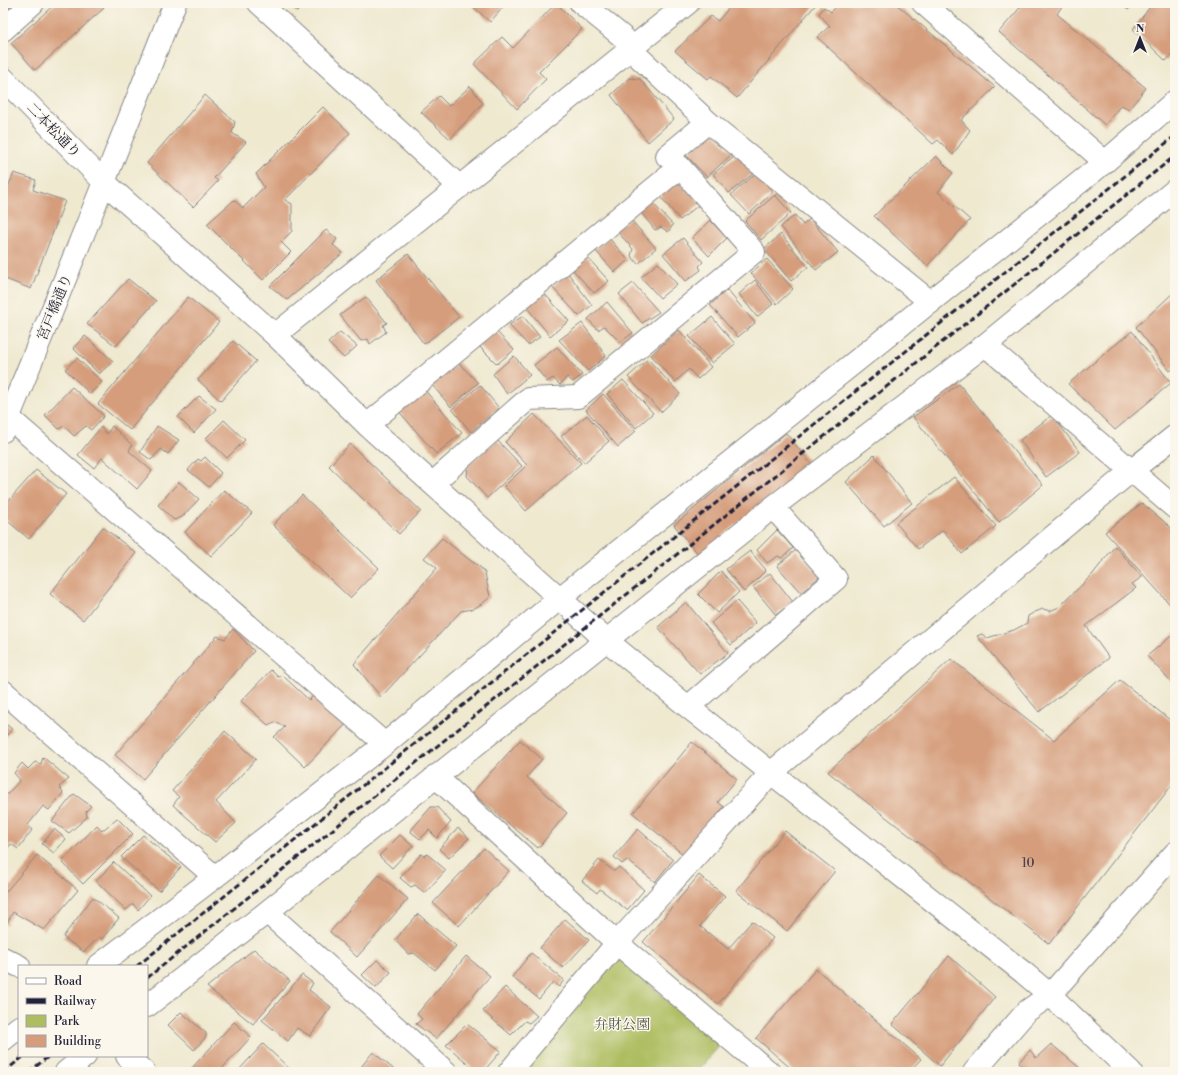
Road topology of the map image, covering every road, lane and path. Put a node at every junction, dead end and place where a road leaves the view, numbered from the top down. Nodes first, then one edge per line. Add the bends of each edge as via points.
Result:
1 (33, 3) edge
2 (175, 3) edge
3 (259, 3) edge
4 (581, 3) edge
5 (688, 3) edge
6 (923, 3) edge
7 (3, 30) edge
8 (630, 49) junction
9 (3, 78) edge
10 (1175, 101) edge
11 (708, 122) junction
12 (1105, 162) junction
13 (680, 167) junction
14 (104, 182) junction
15 (460, 187) junction
16 (1175, 190) edge
17 (930, 303) junction
18 (275, 335) junction
19 (985, 345) junction
20 (6, 425) edge
21 (367, 425) junction
22 (1175, 436) edge
23 (1131, 471) junction
24 (433, 483) junction
25 (774, 506) junction
26 (1175, 508) edge
27 (560, 598) junction
28 (606, 640) junction
29 (3, 691) edge
30 (688, 707) junction
31 (385, 744) junction
32 (771, 773) junction
33 (435, 776) junction
34 (1175, 853) edge
35 (215, 877) junction
36 (267, 912) junction
37 (617, 943) junction
38 (3, 958) edge
39 (99, 965) edge
40 (18, 966) edge
41 (1050, 995) junction
42 (148, 1005) edge
43 (18, 1028) edge
44 (3, 1040) edge
45 (84, 1057) edge
46 (128, 1057) edge
47 (66, 1072) edge
48 (144, 1072) edge
49 (446, 1072) edge
50 (509, 1072) edge
51 (768, 1072) edge
52 (974, 1072) edge
53 (1131, 1072) edge

1 - 7 street
2 - 14 street, 宮戸橋通り
3 - 15 street
4 - 8 street via 624,38
5 - 8 street
6 - 12 street
8 - 11 street
8 - 15 street
9 - 14 street, 二本松通り
10 - 12 street
11 - 13 street via 667,156
11 - 17 street
12 - 17 street
13 - 21 street
13 - 24 street via 754,252 578,398 528,399
14 - 18 street, 二本松通り
14 - 20 street, 宮戸橋通り
15 - 18 street
16 - 19 street
17 - 27 street
18 - 21 street, 二本松通り
19 - 23 street
19 - 25 street
20 - 31 street
21 - 24 street, 二本松通り
22 - 23 street
23 - 26 street
23 - 32 street
24 - 27 street, 二本松通り
25 - 28 street
25 - 30 street via 836,579
27 - 28 street, 二本松通り
27 - 31 street
28 - 30 street, 二本松通り
28 - 33 street
29 - 35 street
30 - 32 street, 二本松通り
31 - 35 street
32 - 37 street
32 - 41 street, 二本松通り
33 - 36 street
33 - 37 street
34 - 41 street
35 - 39 street
36 - 42 street
36 - 49 street
37 - 50 street
37 - 51 street
38 - 40 street
41 - 52 street via 1027,1011
41 - 53 street, 二本松通り
43 - 44 street
45 - 47 street
46 - 48 street

